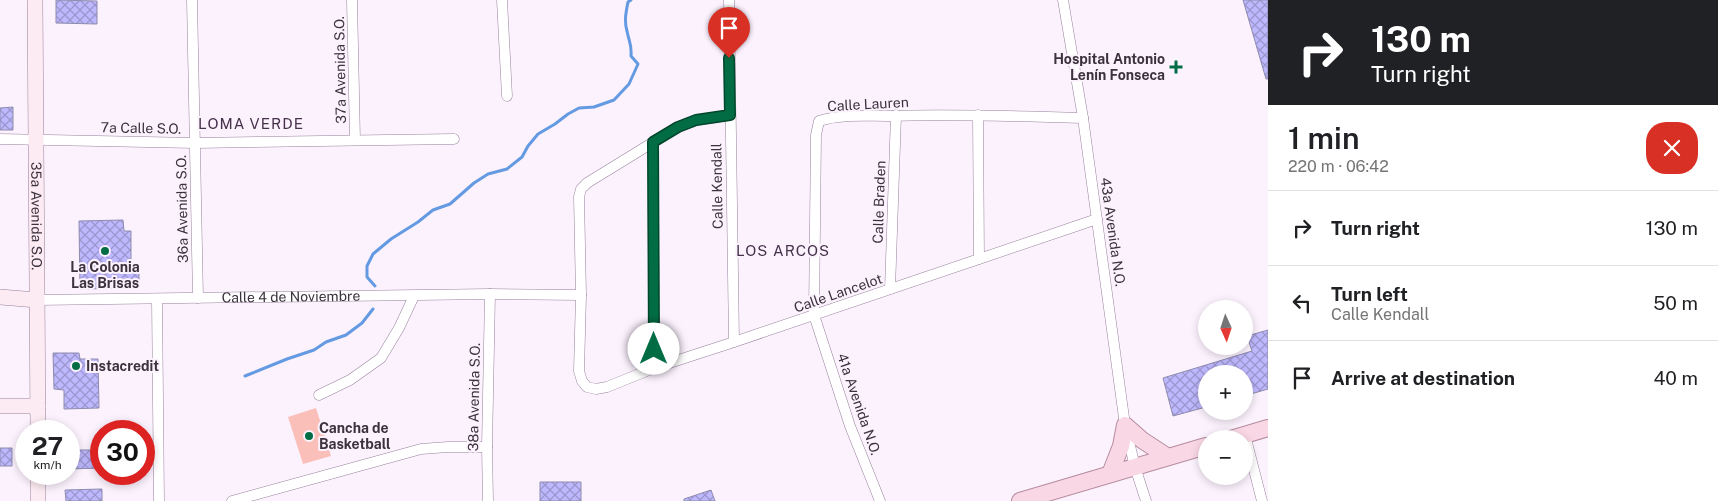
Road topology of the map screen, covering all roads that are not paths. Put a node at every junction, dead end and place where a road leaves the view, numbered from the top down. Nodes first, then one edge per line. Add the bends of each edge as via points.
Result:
1 (35, 0) edge
2 (192, 0) edge
3 (352, 0) edge
4 (502, 0) edge
5 (728, 0) edge
6 (1063, 0) edge
7 (507, 96) dead end
8 (730, 115) junction
9 (896, 115) junction
10 (978, 115) junction
11 (1083, 118) junction
12 (0, 139) edge
13 (454, 139) dead end
14 (355, 140) junction
15 (36, 141) junction
16 (653, 142) junction
17 (195, 143) junction
18 (1097, 219) junction
19 (979, 259) junction
20 (890, 290) junction
21 (490, 294) junction
22 (581, 295) junction
23 (414, 296) junction
24 (0, 297) edge
25 (198, 298) junction
26 (157, 299) junction
27 (37, 300) junction
28 (814, 315) junction
29 (734, 342) junction
30 (654, 368) junction
31 (319, 396) dead end
32 (0, 406) edge
33 (38, 406) junction
34 (38, 420) edge
35 (1125, 425) junction
36 (1268, 428) edge
37 (1253, 432) edge
38 (486, 447) junction
39 (1198, 448) edge
40 (1168, 457) junction
41 (1134, 467) junction
42 (1110, 474) junction
43 (1253, 477) edge
44 (38, 485) edge
45 (38, 501) edge
46 (159, 501) edge
47 (232, 501) edge
48 (488, 501) edge
49 (880, 501) edge
50 (1020, 501) edge
51 (1146, 501) edge
52 (1262, 501) edge

1 - 15 main road, 35a Avenida S.O.
2 - 17 street, 36a Avenida S.O.
3 - 14 street, 37a Avenida S.O.
4 - 7 street
5 - 8 street, Calle Kendall
6 - 11 street, 43a Avenida N.O.
8 - 16 street via 696,120
8 - 29 street, Calle Kendall
9 - 10 street, Calle Lauren
9 - 20 street, Calle Braden
9 - 28 street, Calle Lauren via 830,117 819,121 816,135
10 - 11 street, Calle Lauren
10 - 19 street
11 - 18 street, 43a Avenida N.O.
12 - 15 street, 7a Calle S.O.
13 - 14 street, 7a Calle S.O.
14 - 17 street, 7a Calle S.O.
15 - 17 street, 7a Calle S.O.
15 - 27 main road, 35a Avenida S.O.
16 - 22 street via 581,189
16 - 30 street
17 - 25 street, 36a Avenida S.O.
18 - 19 street, Calle Lancelot
18 - 35 street, 43a Avenida N.O.
19 - 20 street, Calle Lancelot
20 - 28 street, Calle Lancelot
21 - 22 street, Calle 4 de Noviembre
21 - 23 street, Calle 4 de Noviembre
21 - 38 street, 38a Avenida S.O.
22 - 30 street, Calle Lancelot via 579,371 587,388 607,387
23 - 25 street, Calle 4 de Noviembre
23 - 31 street via 400,328 381,358 350,380
24 - 27 main road, Calle 4 de Noviembre
25 - 26 street, Calle 4 de Noviembre
26 - 27 street, Calle 4 de Noviembre
26 - 46 street
27 - 33 main road, 35a Avenida S.O.
28 - 29 street, Calle Lancelot
28 - 49 street, 41a Avenida N.O. via 850,426
29 - 30 street, Calle Lancelot
32 - 33 main road
33 - 34 main road, 35a Avenida S.O.
35 - 40 main road
35 - 41 street, 43a Avenida N.O.
35 - 42 main road
36 - 37 main road
38 - 47 street via 421,449
38 - 48 street, 38a Avenida S.O.
39 - 40 main road
40 - 41 main road
41 - 42 main road
41 - 51 street, 43a Avenida N.O.
42 - 50 main road
43 - 52 street
44 - 45 main road

